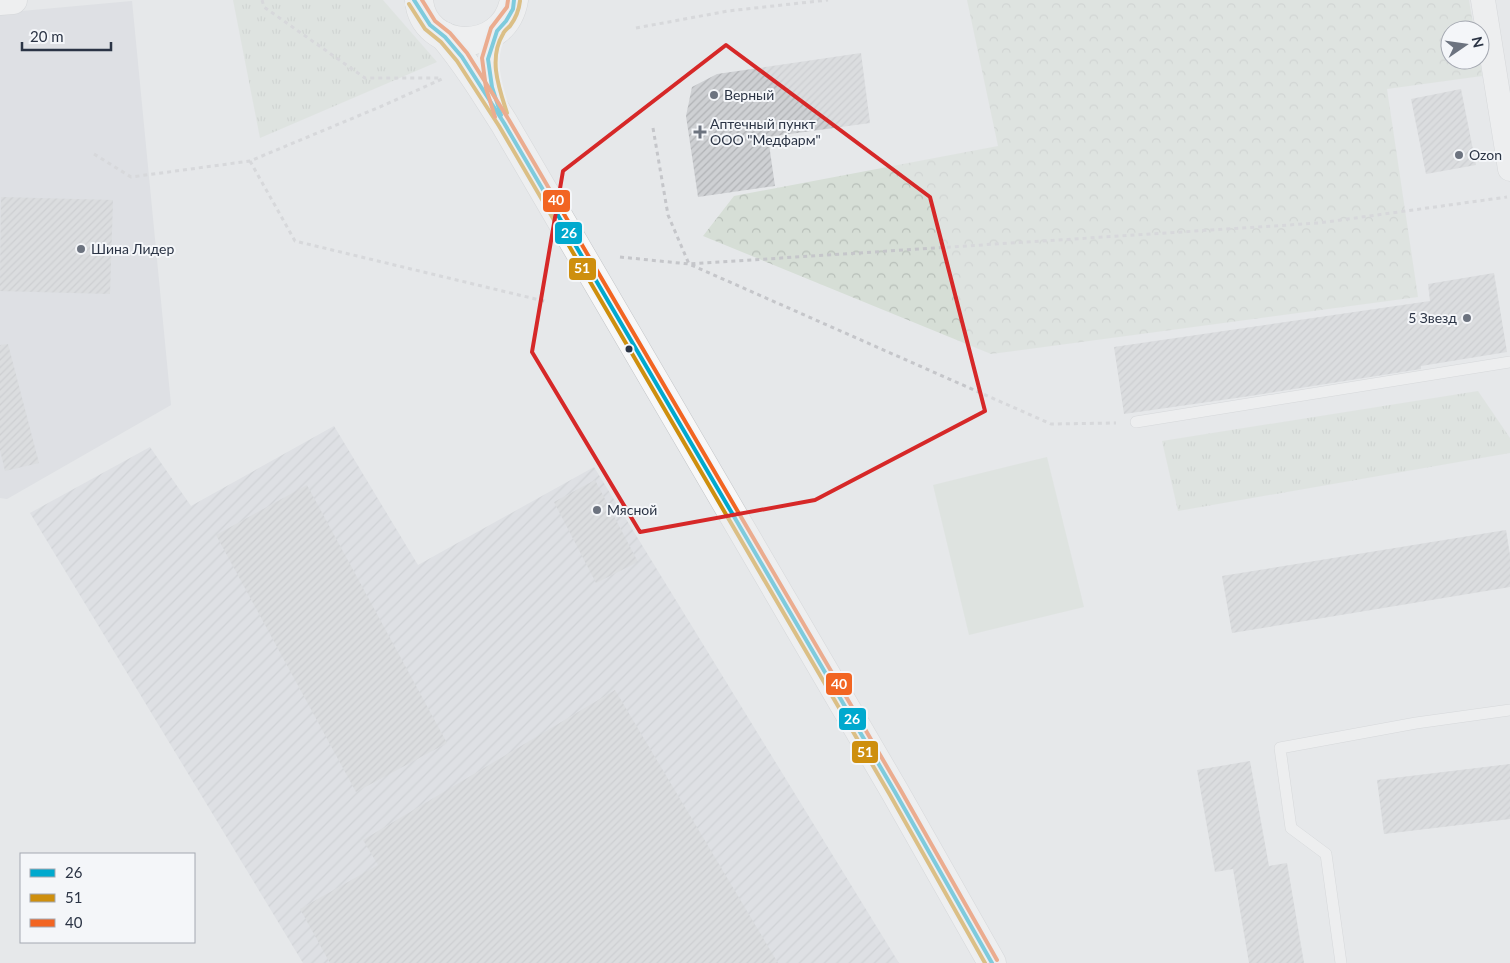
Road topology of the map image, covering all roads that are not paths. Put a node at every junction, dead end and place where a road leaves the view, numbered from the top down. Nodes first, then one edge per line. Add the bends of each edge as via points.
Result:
1 (13, 0) edge
2 (514, 0) edge
3 (1484, 0) edge
4 (0, 1) edge
5 (417, 2) edge
6 (496, 32) junction
7 (444, 36) junction
8 (504, 123) junction
9 (1510, 169) edge
10 (1510, 362) edge
11 (1136, 422) road end
12 (1510, 710) edge
13 (992, 963) edge
14 (1341, 963) edge

1 - 4 main road
2 - 6 main road via 513,9
3 - 9 street
5 - 7 main road via 425,18
6 - 7 main road via 471,42
6 - 8 main road via 488,59 492,88
7 - 8 main road via 461,56
8 - 13 main road
10 - 11 lane
12 - 14 lane via 1280,748 1292,828 1326,854

